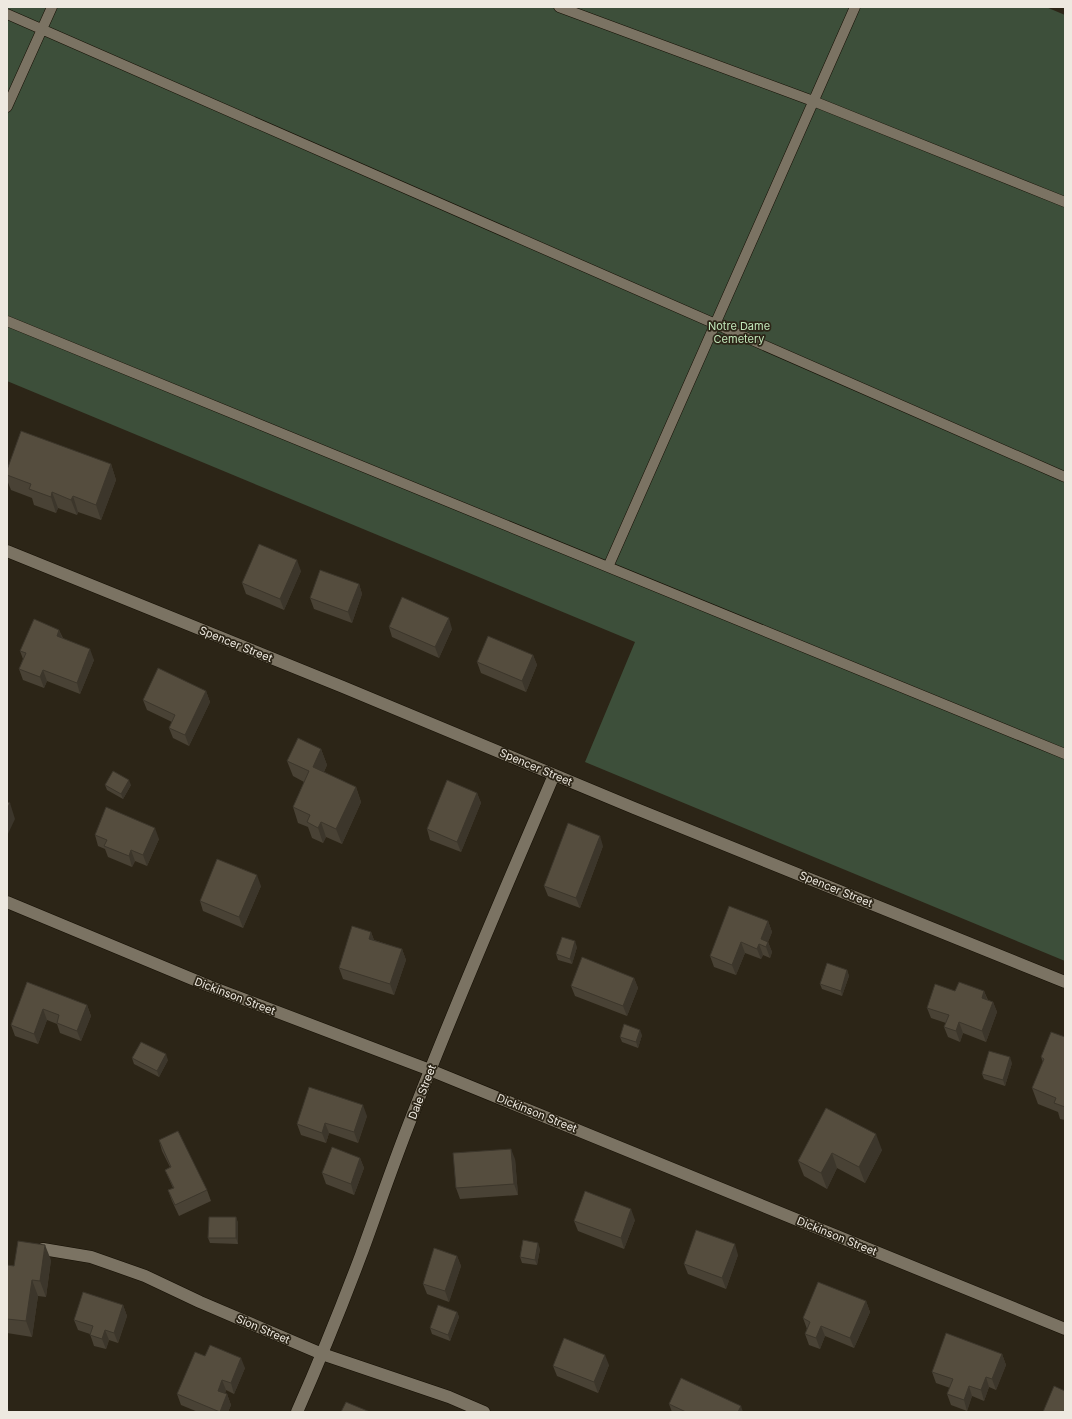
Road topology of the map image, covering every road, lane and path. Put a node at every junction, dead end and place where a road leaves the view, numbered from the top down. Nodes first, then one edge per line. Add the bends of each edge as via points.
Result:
1 (52, 7) edge
2 (559, 7) edge
3 (854, 7) edge
4 (7, 14) edge
5 (42, 29) junction
6 (813, 101) junction
7 (7, 108) edge
8 (1065, 202) edge
9 (7, 321) edge
10 (715, 324) junction
11 (1065, 477) edge
12 (7, 551) edge
13 (608, 567) junction
14 (1065, 754) edge
15 (554, 775) junction
16 (7, 902) edge
17 (1065, 982) edge
18 (430, 1070) junction
19 (43, 1248) edge
20 (1065, 1329) edge
21 (322, 1354) junction
22 (297, 1412) edge
23 (484, 1412) edge

1 - 5 lane
2 - 6 lane
3 - 6 lane
4 - 5 lane
5 - 7 lane
5 - 10 lane
6 - 8 lane
6 - 10 lane
9 - 13 lane
10 - 11 lane
10 - 13 lane
12 - 15 street, Spencer Street
13 - 14 lane
15 - 17 street, Spencer Street
15 - 18 street, Dale Street via 482,941
16 - 18 street, Dickinson Street via 209,986
18 - 20 street, Dickinson Street
18 - 21 street, Dale Street
19 - 21 street, Sion Street via 91,1257 145,1276
21 - 22 street, Dale Street
21 - 23 street, Sion Street via 449,1397

